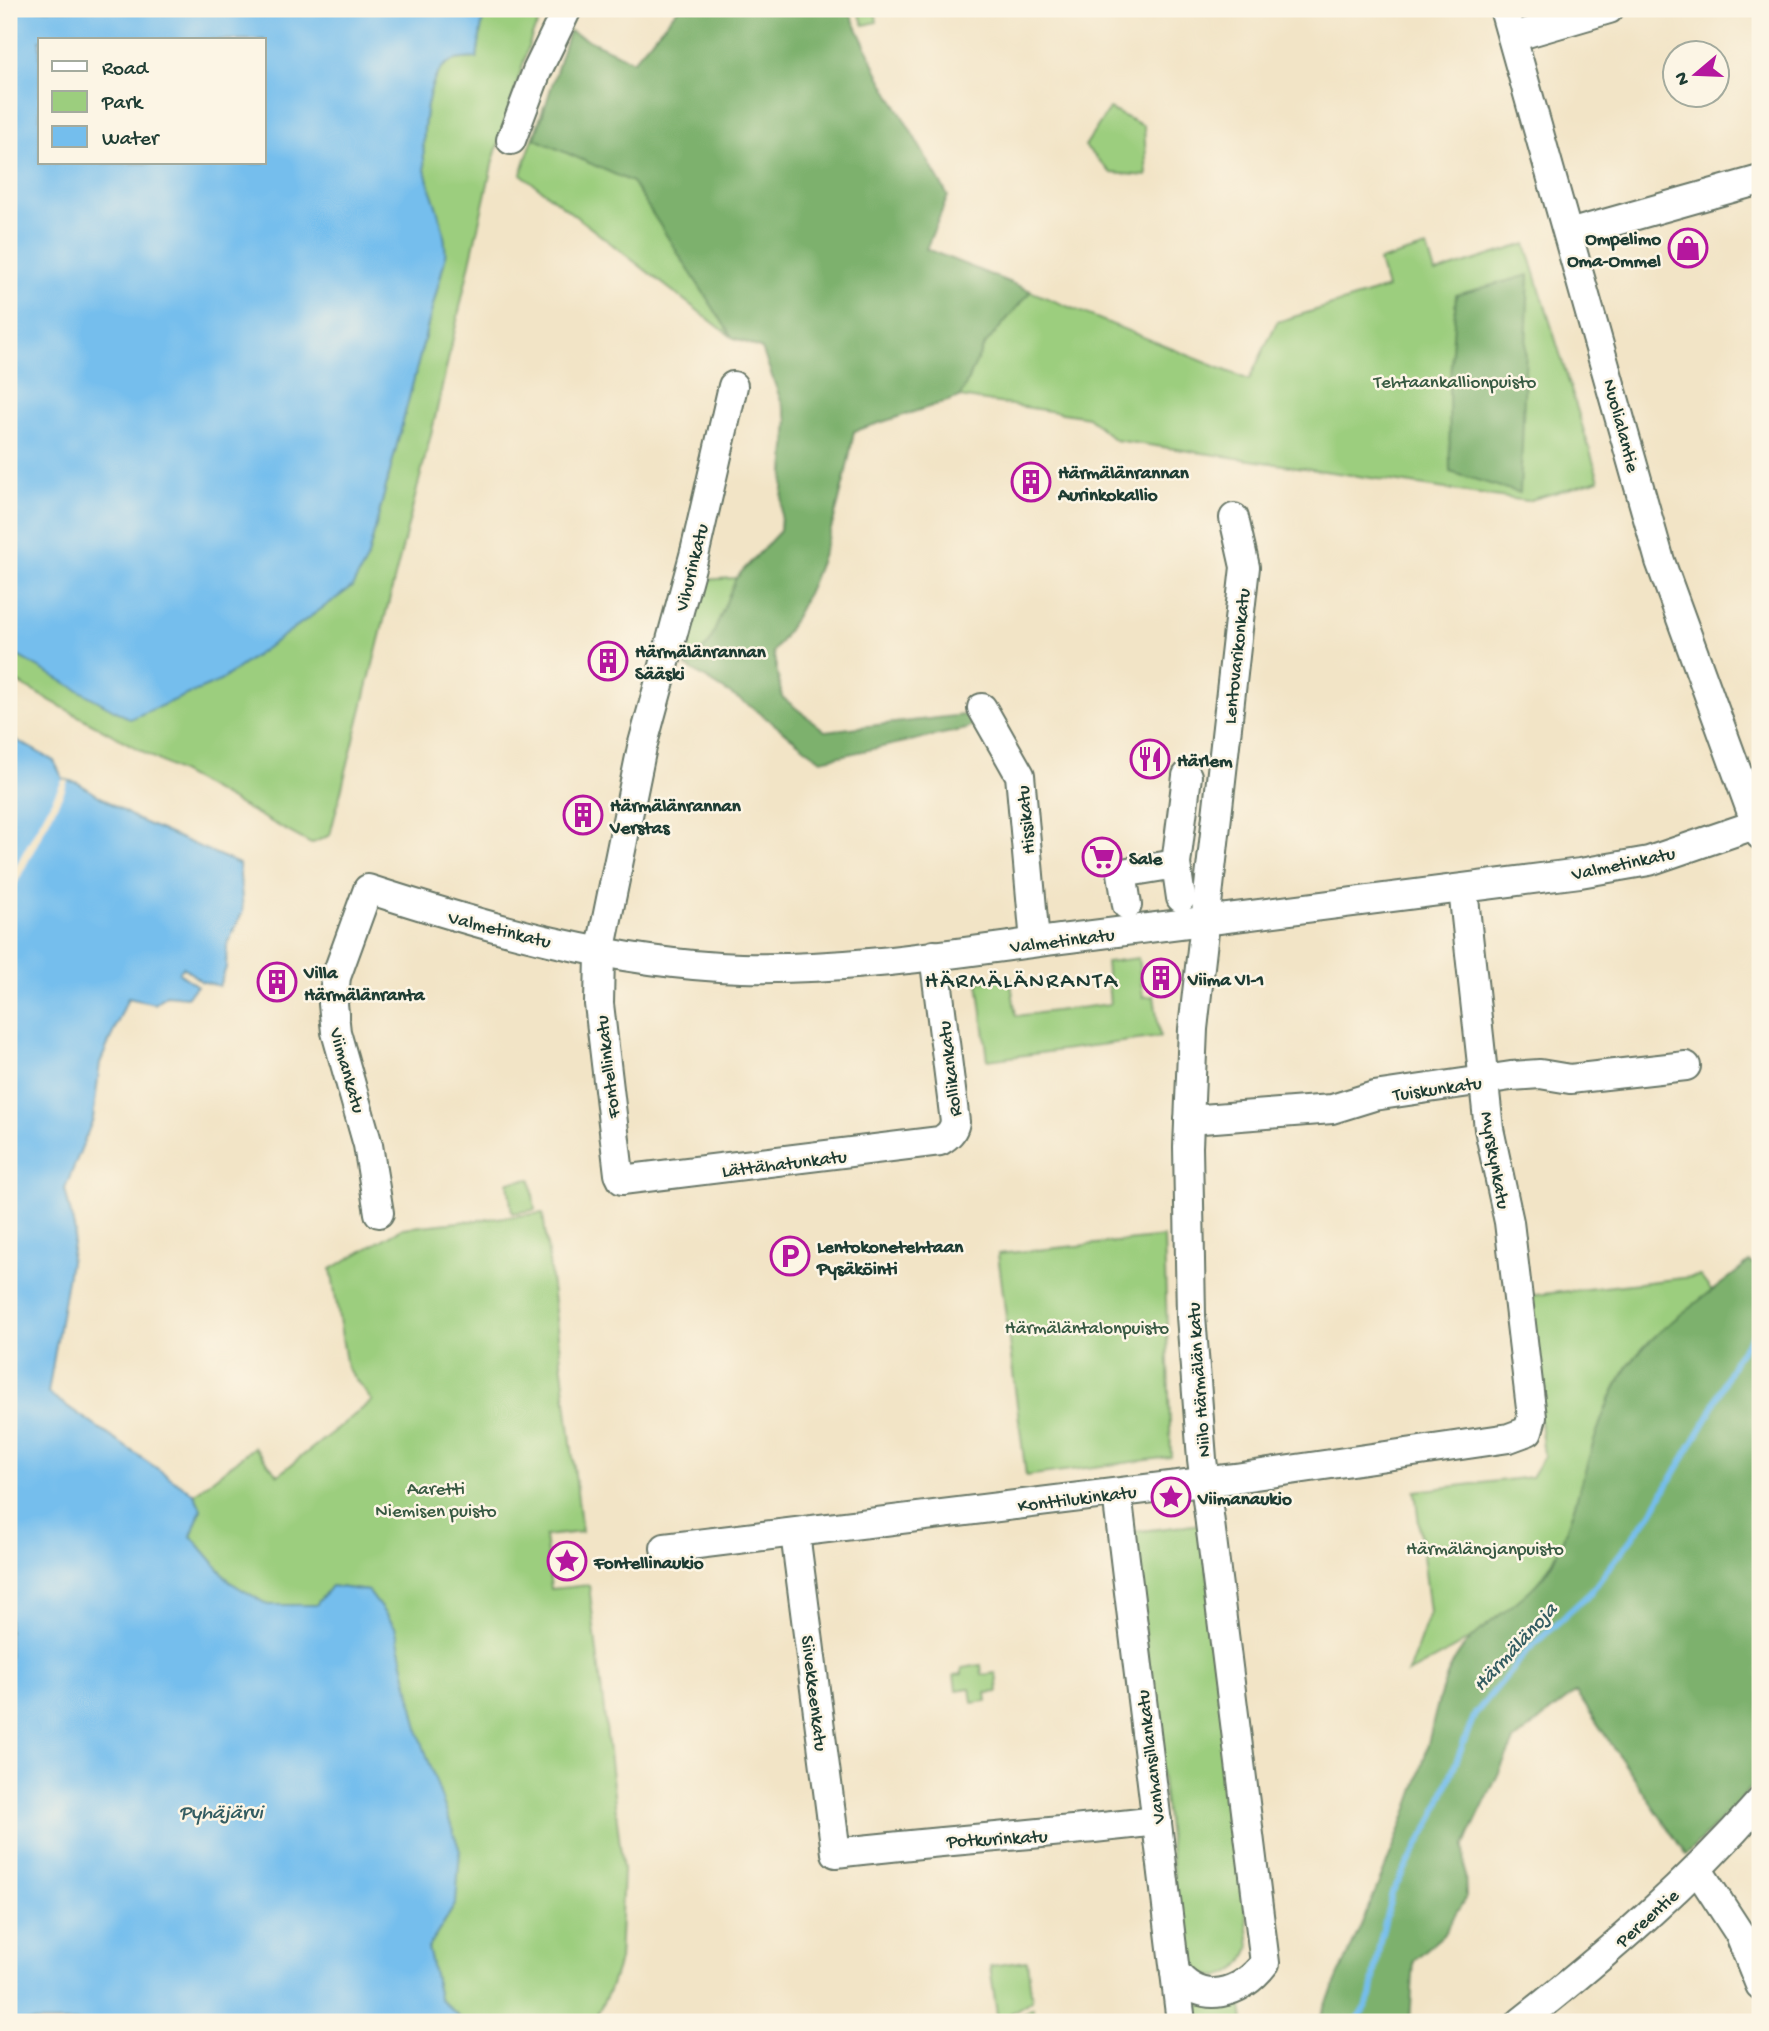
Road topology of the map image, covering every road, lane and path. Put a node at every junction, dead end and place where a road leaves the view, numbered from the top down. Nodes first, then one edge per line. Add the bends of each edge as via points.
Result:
1 (567, 9) edge
2 (1504, 9) edge
3 (1609, 9) edge
4 (1513, 37) junction
5 (511, 140) dead end
6 (1760, 180) edge
7 (1569, 234) junction
8 (733, 386) dead end
9 (1234, 518) dead end
10 (982, 708) dead end
11 (1187, 776) dead end
12 (1759, 828) edge
13 (1176, 864) junction
14 (368, 889) joint
15 (1463, 889) junction
16 (1181, 898) dead end
17 (1127, 905) dead end
18 (1207, 921) junction
19 (1035, 942) junction
20 (600, 953) junction
21 (934, 955) junction
22 (1686, 1066) dead end
23 (1485, 1081) junction
24 (1189, 1120) junction
25 (946, 1138) joint
26 (622, 1180) joint
27 (379, 1213) dead end
28 (1528, 1431) joint
29 (1205, 1481) junction
30 (1117, 1493) junction
31 (795, 1533) junction
32 (665, 1548) dead end
33 (1760, 1802) edge
34 (1157, 1821) junction
35 (836, 1853) joint
36 (1698, 1870) junction
37 (1175, 1972) junction
38 (1760, 1985) edge
39 (1181, 2022) edge
40 (1521, 2022) edge

1 - 5 street
2 - 4 street, Nuolialantie
3 - 4 street
4 - 7 street, Nuolialantie
6 - 7 street
7 - 12 street, Nuolialantie via 1660,561
8 - 20 street, Vihurinkatu via 695,552 642,747
9 - 18 street, Lentovarikonkatu via 1245,566
10 - 19 street, Hissikatu via 1020,775
11 - 13 street
12 - 15 street, Valmetinkatu via 1649,861
13 - 16 street
13 - 17 street via 1122,873
14 - 20 street, Valmetinkatu via 505,931
14 - 27 street, Viimankatu via 336,977 333,1004 336,1032 368,1145
15 - 18 street, Valmetinkatu
15 - 23 street, Myrskynkatu
18 - 19 street, Valmetinkatu
18 - 24 street, Niilo Härmälän katu via 1193,1029
19 - 21 street, Valmetinkatu
20 - 21 street, Valmetinkatu via 741,968 814,967
20 - 26 street, Fontellinkatu via 601,1026
21 - 25 street, Rollikankatu via 955,1122
22 - 23 street, Tuiskunkatu via 1570,1079 1540,1074
23 - 24 street, Tuiskunkatu via 1374,1096 1332,1109
23 - 28 street, Myrskynkatu via 1489,1129 1509,1222 1531,1417
24 - 29 street, Niilo Härmälän katu via 1191,1316
25 - 26 street, Lättähatunkatu
28 - 29 street, Konttilukinkatu via 1509,1438
29 - 30 street, Konttilukinkatu
29 - 37 street, Niilo Härmälän katu via 1265,1963 1244,1985 1208,1993 1185,1984
30 - 31 street, Konttilukinkatu
30 - 34 street, Vanhansillankatu
31 - 32 street, Konttilukinkatu
31 - 35 street, Siivekkeenkatu
33 - 36 street, Pereentie
34 - 35 street, Potkurinkatu
34 - 37 street, Vanhansillankatu
36 - 38 street via 1739,1933
36 - 40 street, Pereentie
37 - 39 street, Vanhansillankatu

